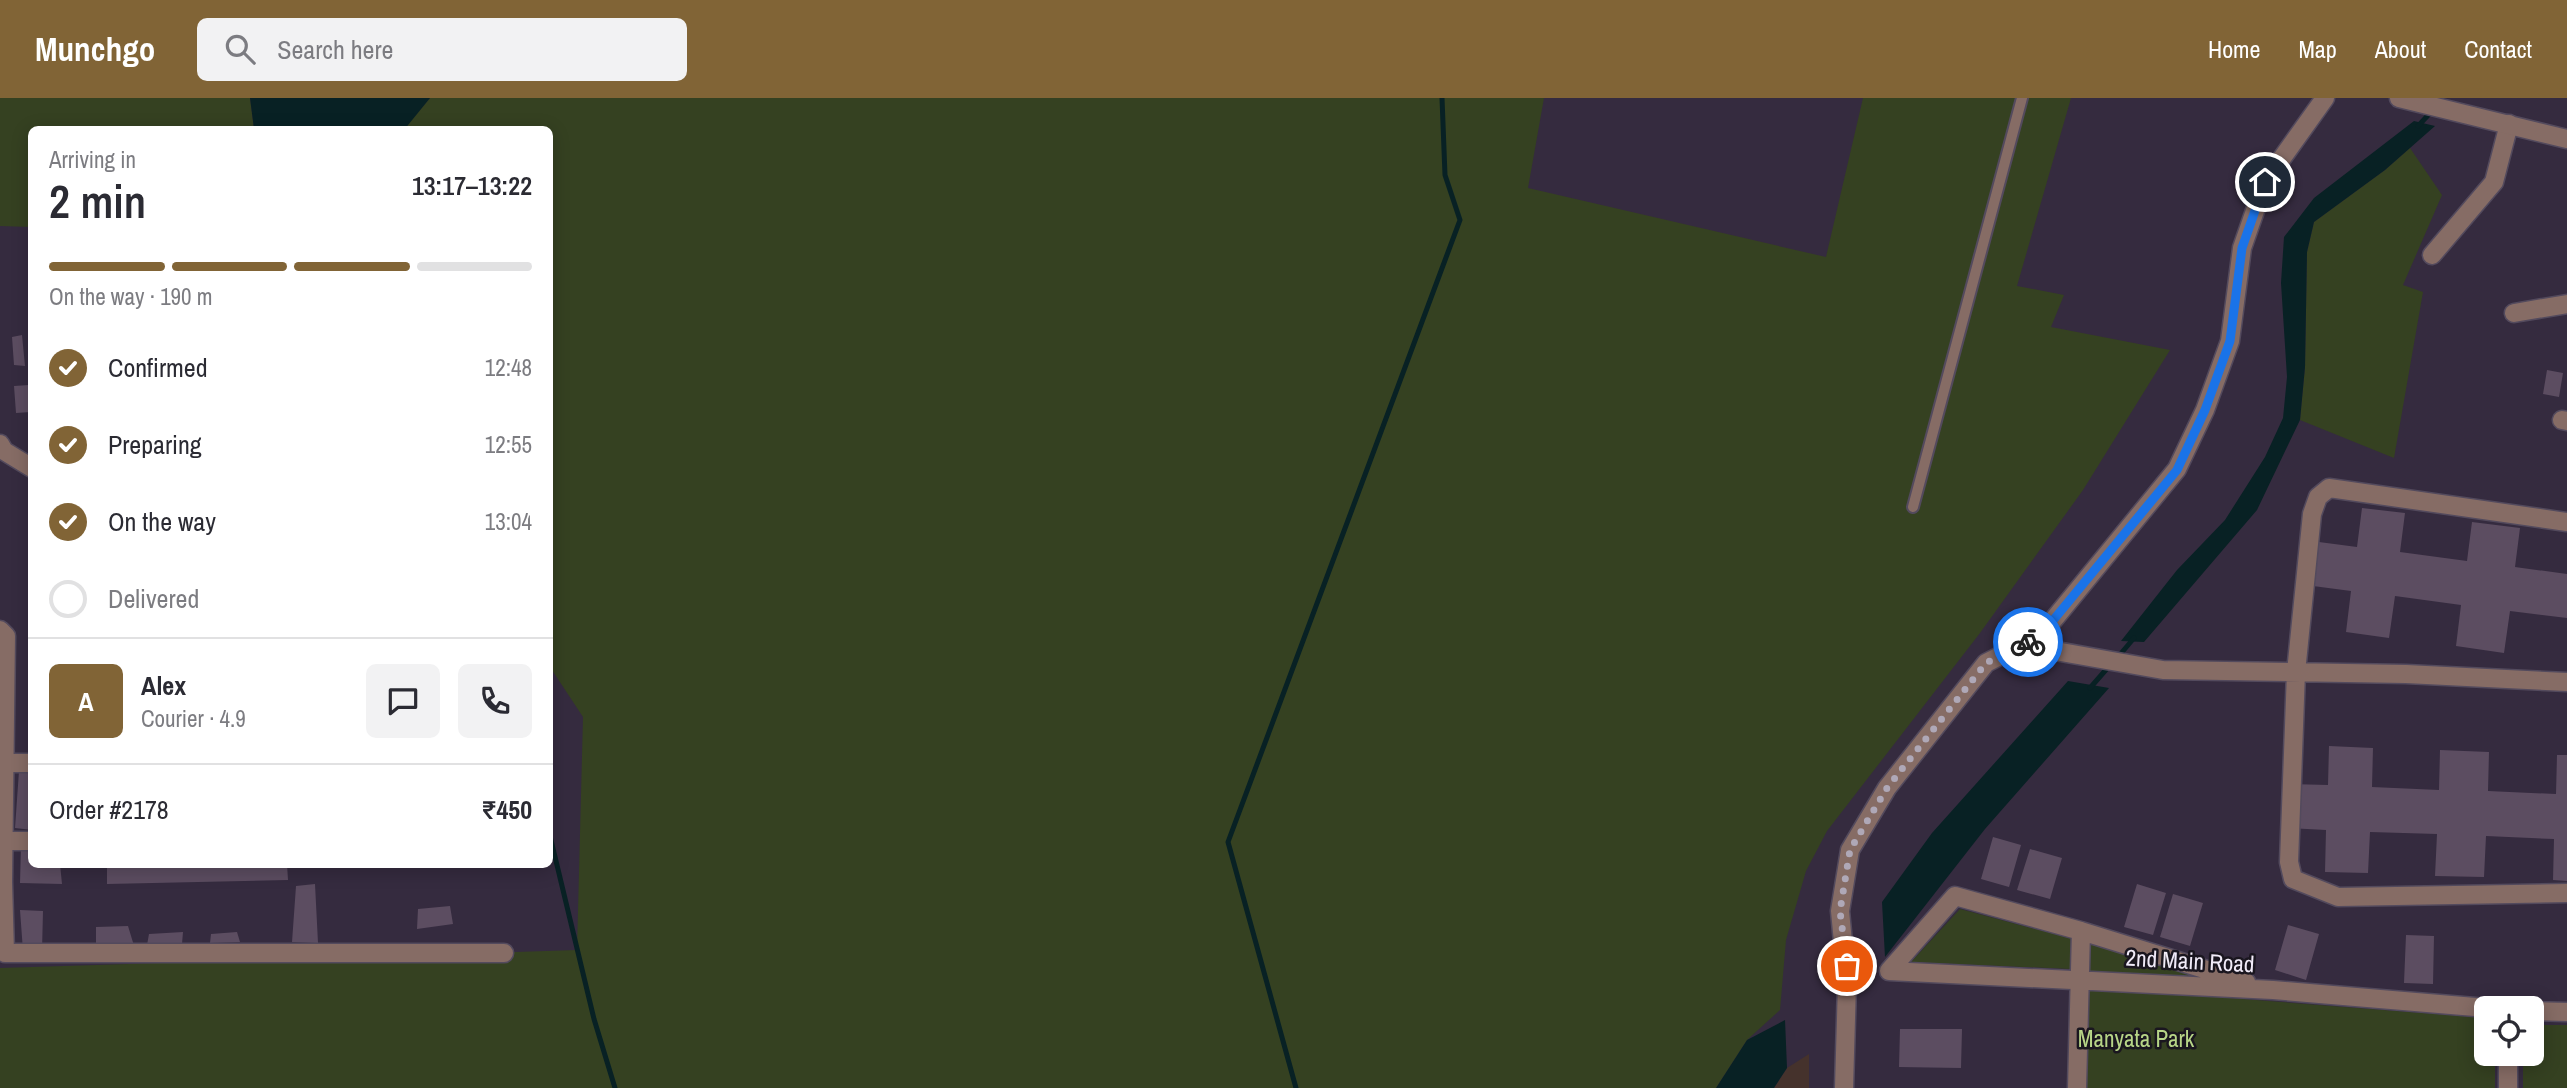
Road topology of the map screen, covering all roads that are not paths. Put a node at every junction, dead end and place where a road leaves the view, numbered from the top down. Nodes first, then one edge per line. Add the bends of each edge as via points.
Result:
1 (2022, 98) edge
2 (2325, 98) edge
3 (2404, 99) edge
4 (2431, 103) edge
5 (2509, 124) junction
6 (2567, 139) edge
7 (2432, 255) dead end
8 (2567, 304) edge
9 (2514, 313) dead end
10 (0, 444) edge
11 (28, 466) edge
12 (1913, 507) dead end
13 (2567, 522) edge
14 (0, 630) edge
15 (2022, 645) junction
16 (2296, 672) junction
17 (2567, 682) edge
18 (6, 763) junction
19 (28, 763) edge
20 (4, 841) junction
21 (28, 841) edge
22 (2, 881) edge
23 (2567, 893) edge
24 (2081, 931) junction
25 (504, 953) dead end
26 (2080, 979) junction
27 (2273, 990) junction
28 (2474, 1007) edge
29 (2544, 1011) edge
30 (2567, 1012) edge
31 (2508, 1066) edge
32 (1844, 1088) edge
33 (2077, 1088) edge
34 (2508, 1088) edge

1 - 12 lane
2 - 15 street via 2265,182 2242,248 2230,341 2177,470 2041,635
3 - 4 street
4 - 5 street
5 - 6 street
5 - 7 street via 2494,182
8 - 9 street
10 - 11 street
13 - 16 street via 2329,488 2318,498 2312,514
14 - 18 street via 6,636
15 - 16 street via 2163,670
15 - 32 street via 1986,663 1887,788 1850,850 1840,911 1847,966
16 - 17 street
16 - 23 street via 2289,862 2293,879 2338,897
18 - 19 street
18 - 20 street
20 - 21 street
20 - 22 street
22 - 25 street via 5,953
24 - 26 street
24 - 26 street, 2nd Main Road via 1955,896 1889,971
24 - 27 street
26 - 27 street, 2nd Main Road
26 - 33 street
27 - 28 street, 2nd Main Road
29 - 30 street
31 - 34 street

